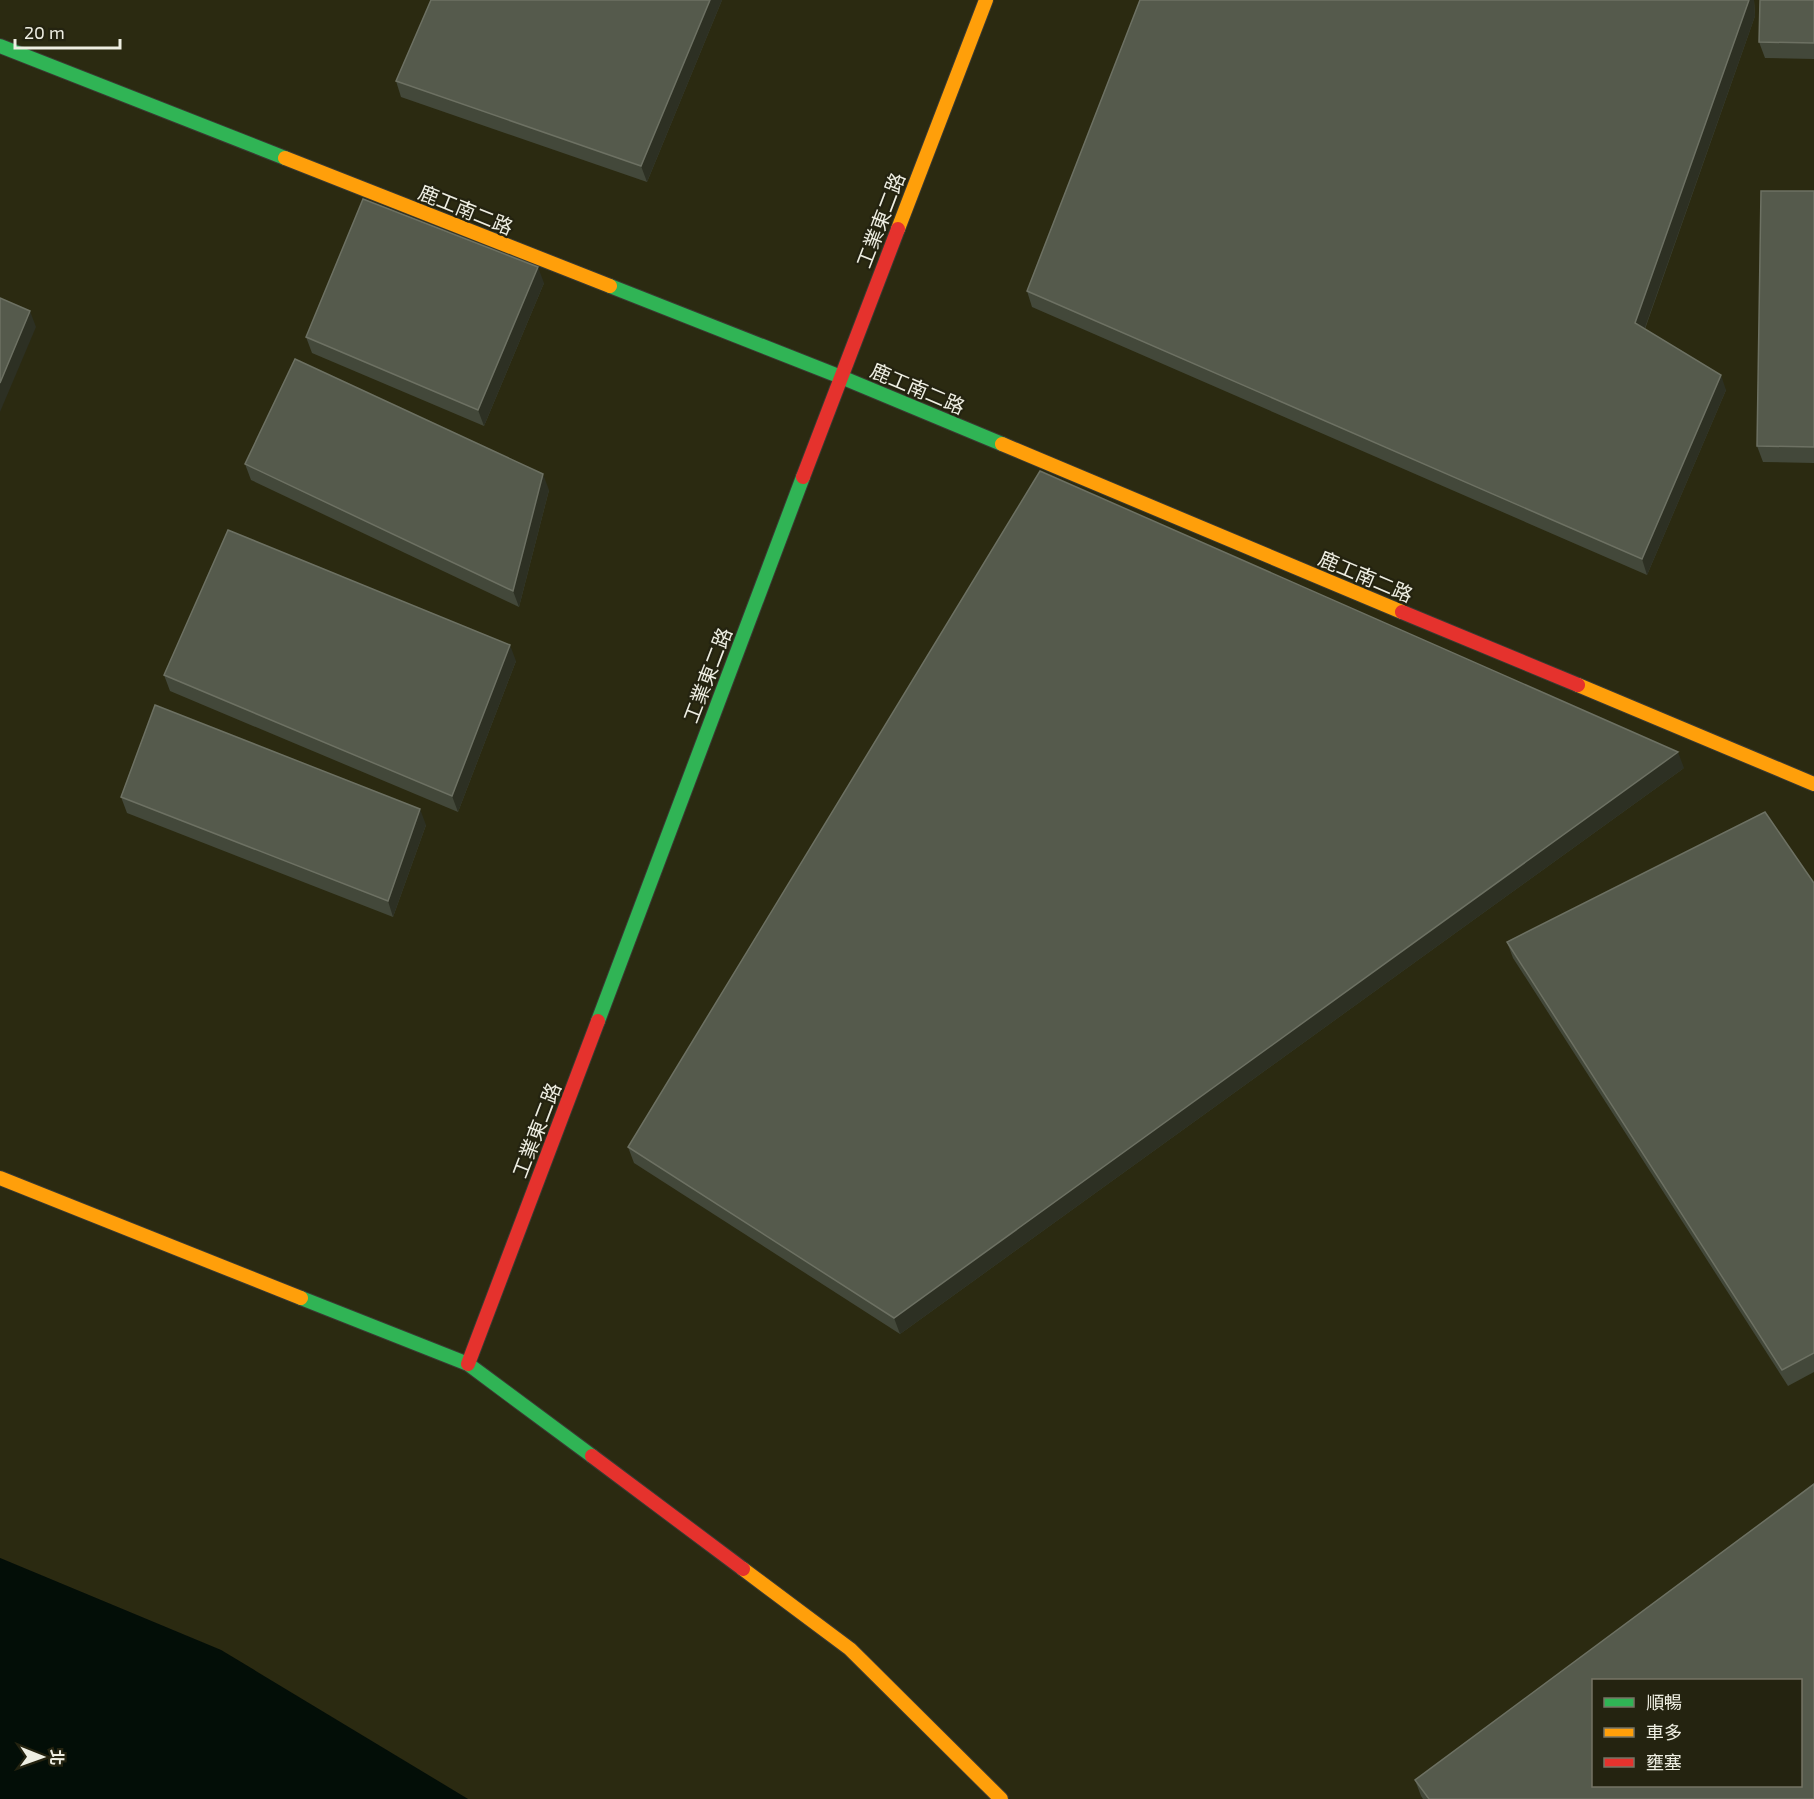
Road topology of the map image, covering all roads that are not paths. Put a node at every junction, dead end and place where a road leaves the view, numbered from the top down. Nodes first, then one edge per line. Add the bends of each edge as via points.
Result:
1 (986, 0) edge
2 (0, 46) edge
3 (841, 377) junction
4 (1814, 784) edge
5 (0, 1178) edge
6 (468, 1364) junction
7 (1001, 1799) edge

1 - 3 street, 工業東二路
2 - 3 street, 鹿工南二路
3 - 4 street, 鹿工南二路
3 - 6 street, 工業東二路
5 - 6 street
6 - 7 street via 850,1649

